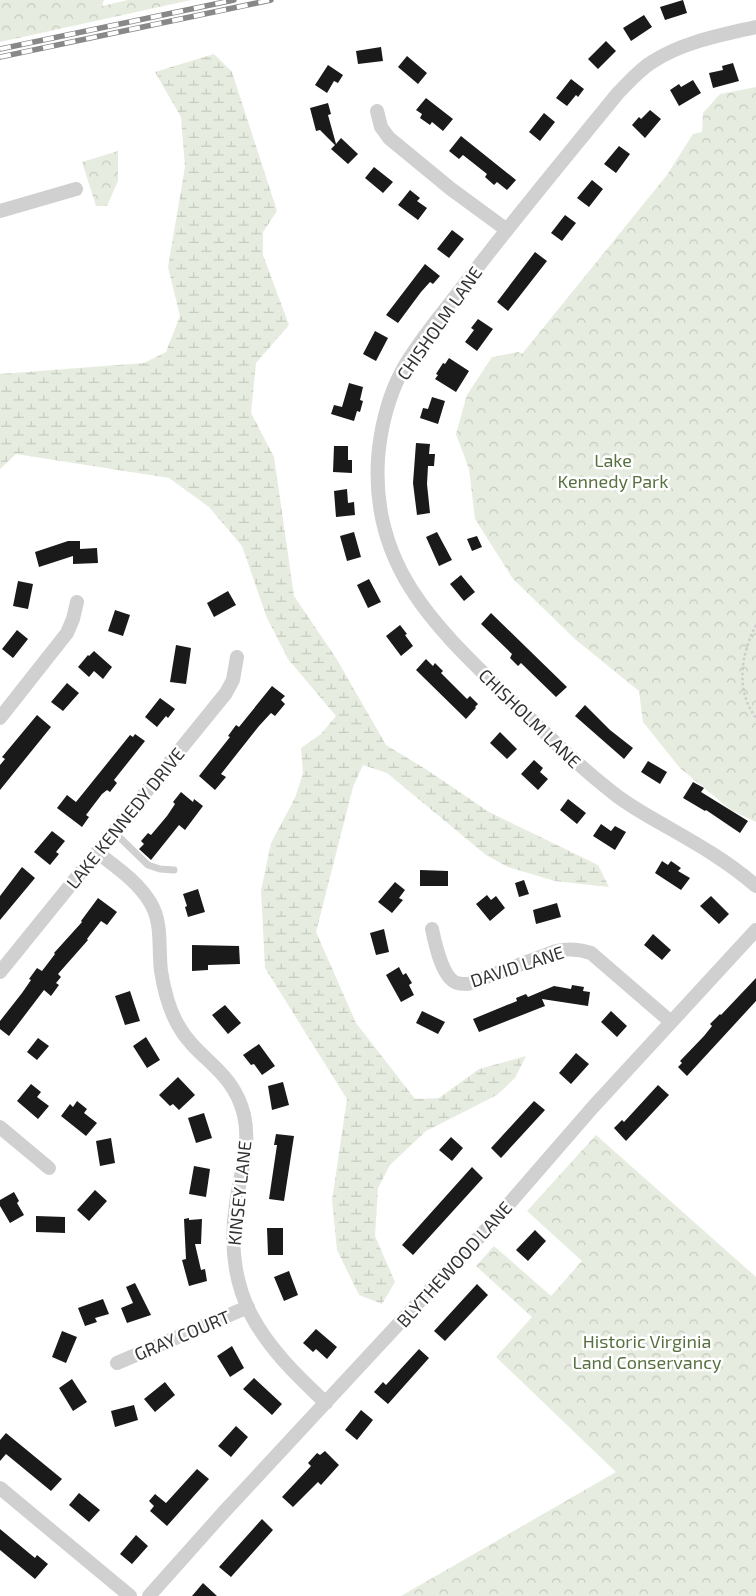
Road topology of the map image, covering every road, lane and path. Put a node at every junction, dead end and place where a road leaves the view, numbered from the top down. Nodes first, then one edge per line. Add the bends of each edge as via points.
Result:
1 (756, 27) edge
2 (377, 111) dead end
3 (76, 190) dead end
4 (0, 211) edge
5 (507, 230) junction
6 (77, 602) dead end
7 (756, 625) edge
8 (237, 657) dead end
9 (0, 718) edge
10 (756, 718) edge
11 (114, 832) junction
12 (98, 853) junction
13 (174, 870) dead end
14 (756, 886) edge
15 (432, 930) dead end
16 (756, 930) edge
17 (0, 972) edge
18 (671, 1022) junction
19 (0, 1128) edge
20 (49, 1168) dead end
21 (248, 1307) junction
22 (117, 1362) dead end
23 (326, 1403) junction
24 (0, 1488) edge
25 (130, 1596) edge
26 (149, 1596) edge

1 - 5 street, CHISHOLM LANE via 672,52 636,75
2 - 5 street via 381,127 389,138
3 - 4 street
5 - 14 street, CHISHOLM LANE via 402,370 392,394 381,432 377,474 381,515 392,553 414,595 430,617 550,738 614,794 697,844
6 - 9 street via 67,633
7 - 10 path via 743,660 742,676 748,704
8 - 11 street, LAKE KENNEDY DRIVE via 233,680 226,693
11 - 12 street, LAKE KENNEDY DRIVE
11 - 13 lane via 148,865 160,870
12 - 17 street, LAKE KENNEDY DRIVE
12 - 21 street, KINSEY LANE via 133,882 151,903 160,932 161,971 170,1010 189,1040 232,1084 244,1114 246,1147 232,1243 240,1286
15 - 18 street, DAVID LANE via 448,976 460,984 468,984 556,951 580,949 592,953
16 - 18 street, BLYTHEWOOD LANE
18 - 23 street, BLYTHEWOOD LANE
19 - 20 street
21 - 22 street, GRAY COURT
21 - 23 street, KINSEY LANE via 256,1325 281,1358
23 - 26 street, BLYTHEWOOD LANE
24 - 25 street

